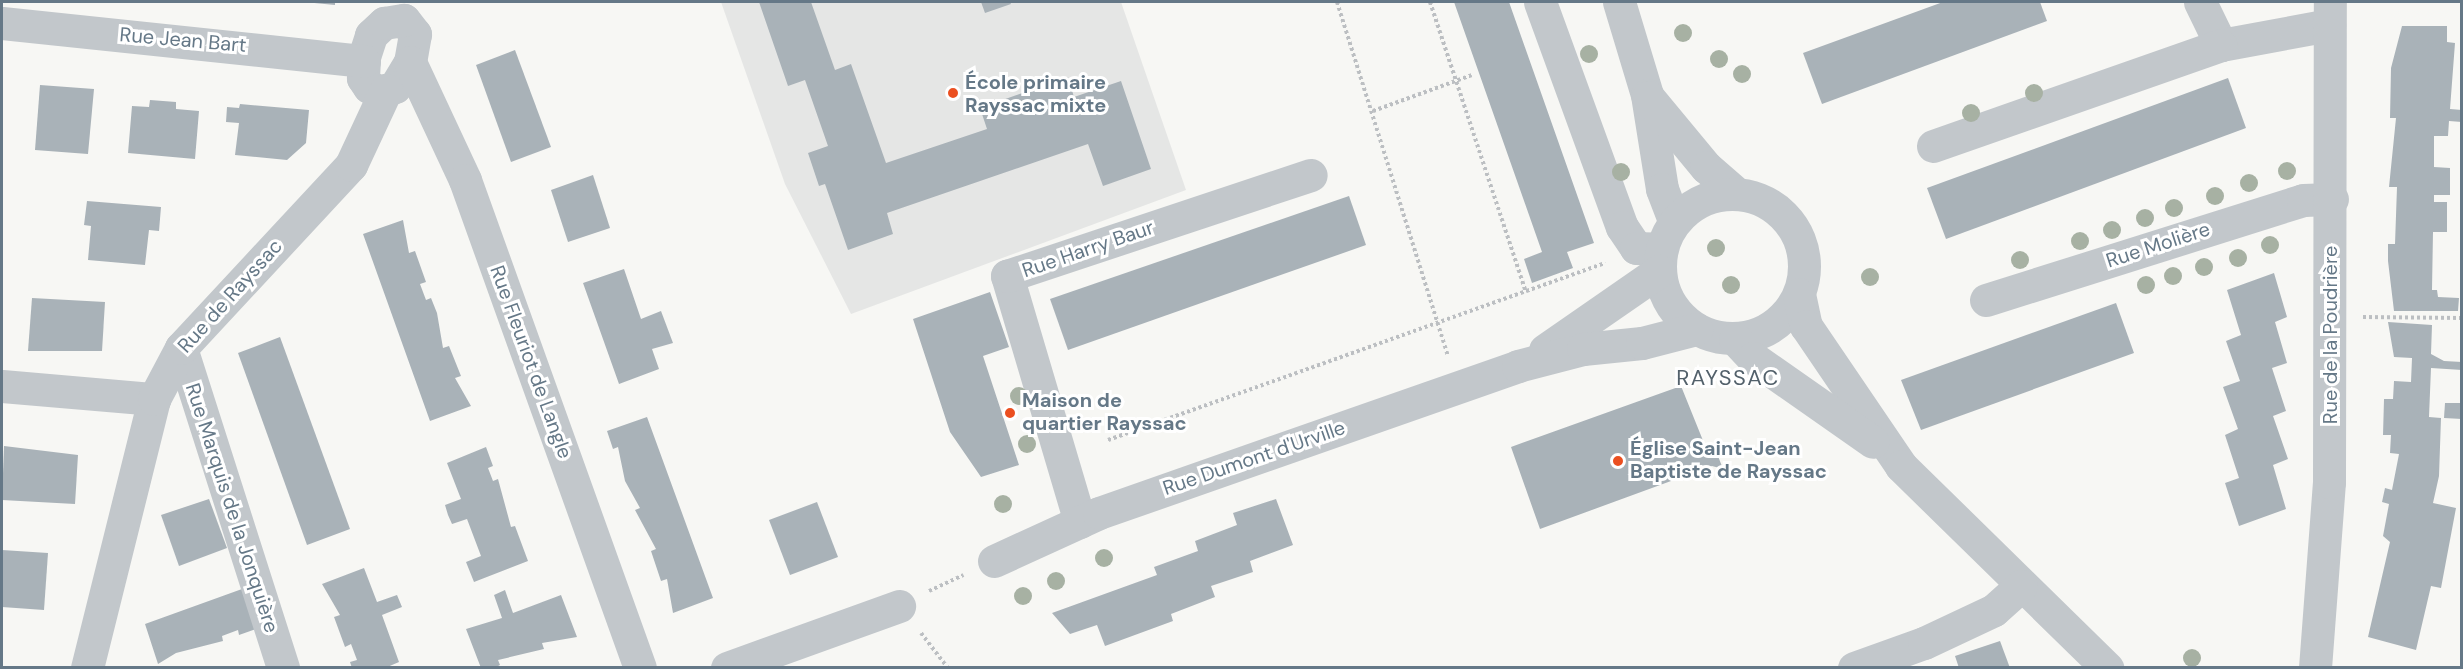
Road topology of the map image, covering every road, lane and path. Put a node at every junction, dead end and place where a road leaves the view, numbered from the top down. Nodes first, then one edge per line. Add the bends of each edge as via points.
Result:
1 (1337, 2) edge
2 (1430, 2) edge
3 (1540, 2) edge
4 (1619, 2) edge
5 (2200, 2) edge
6 (385, 12) edge
7 (2329, 14) edge
8 (2, 23) edge
9 (2221, 45) junction
10 (364, 61) junction
11 (410, 62) junction
12 (1472, 75) dead end
13 (1457, 80) junction
14 (386, 90) junction
15 (1647, 95) junction
16 (1373, 111) junction
17 (1933, 146) dead end
18 (1311, 175) dead end
19 (1736, 193) junction
20 (2332, 200) junction
21 (1657, 247) junction
22 (1526, 293) junction
23 (1799, 294) junction
24 (1986, 300) dead end
25 (2329, 316) junction
26 (2462, 318) edge
27 (1438, 322) junction
28 (1696, 329) junction
29 (1735, 339) junction
30 (181, 348) junction
31 (1518, 366) junction
32 (2, 386) edge
33 (1458, 386) junction
34 (154, 399) junction
35 (1108, 440) dead end
36 (1893, 457) junction
37 (1080, 522) junction
38 (994, 561) joint
39 (2021, 586) junction
40 (899, 606) junction
41 (87, 668) edge
42 (283, 668) edge
43 (640, 668) edge
44 (727, 668) edge
45 (948, 668) edge
46 (1854, 668) edge
47 (2106, 668) edge
48 (2315, 668) edge

1 - 16 path
2 - 13 path
3 - 21 street via 1622,227
4 - 15 street
5 - 9 street
6 - 10 street via 371,35
6 - 11 street via 404,20 415,34
7 - 9 street
7 - 20 street, Rue de la Poudrière
8 - 10 street, Rue Jean Bart
9 - 17 street
10 - 14 street via 363,78 369,87
11 - 14 street, Rue de Rayssac via 395,87
11 - 43 street, Rue Fleuriot de Langle via 465,180
12 - 13 path
13 - 16 path
13 - 22 path
14 - 30 street, Rue de Rayssac via 351,165
15 - 19 street via 1706,167
15 - 21 street via 1662,189
16 - 27 path
18 - 37 street, Rue Harry Baur via 1007,276
19 - 21 street via 1712,196 1691,206
19 - 23 street via 1758,198 1778,210 1794,227 1803,249 1804,272
20 - 24 street, Rue Molière via 2303,200
20 - 25 street, Rue de la Poudrière
21 - 22 path
21 - 28 street via 1670,305
21 - 31 street, Rue Dumont d'Urville via 1578,330
22 - 27 path
23 - 29 street via 1773,326
23 - 36 street via 1806,326
25 - 26 path
25 - 48 street, Rue de la Poudrière via 2329,482
27 - 33 path
27 - 35 path
28 - 29 street
28 - 31 street, Rue Dumont d'Urville via 1642,343 1583,349
29 - 36 street via 1753,358
30 - 34 street, Rue de Rayssac
30 - 42 street, Rue Marquis de la Jonquière
31 - 33 street, Rue Dumont d'Urville
32 - 34 street
33 - 37 street, Rue Dumont d'Urville
34 - 41 street, Rue de Rayssac
36 - 39 street
37 - 38 street, Rue Dumont d'Urville
38 - 40 path
39 - 46 street via 1994,610 1924,643
39 - 47 street
40 - 44 street
40 - 45 path

